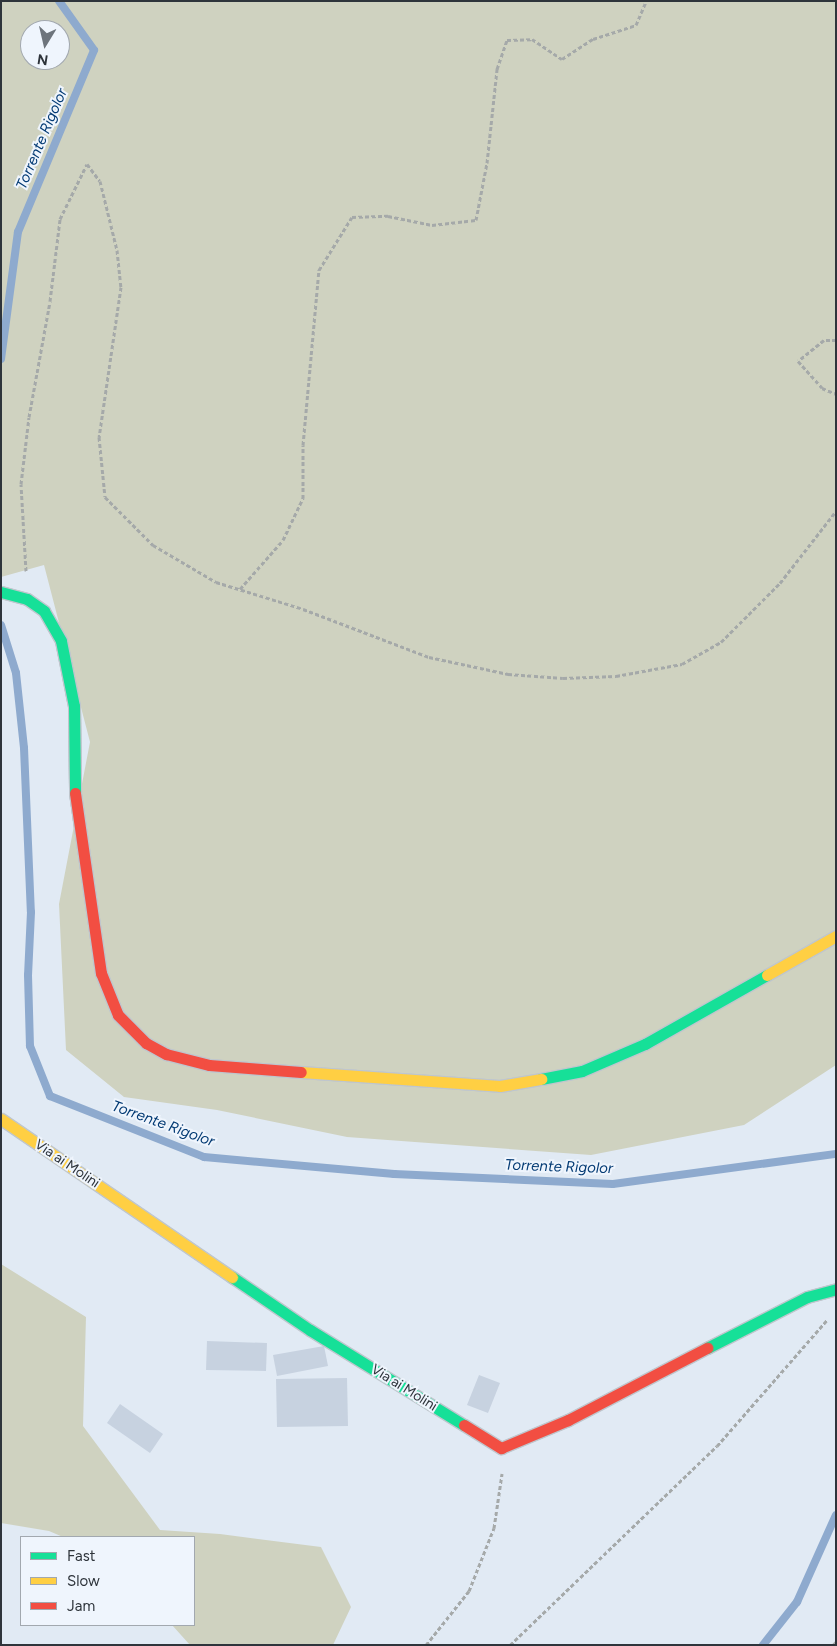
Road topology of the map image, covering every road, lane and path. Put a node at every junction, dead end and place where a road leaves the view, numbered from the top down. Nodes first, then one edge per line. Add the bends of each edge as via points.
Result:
1 (646, 1) edge
2 (836, 340) edge
3 (836, 394) edge
4 (836, 511) edge
5 (240, 590) junction
6 (1, 592) edge
7 (27, 599) junction
8 (836, 936) edge
9 (1, 1119) edge
10 (836, 1289) edge
11 (830, 1316) dead end
12 (501, 1448) junction
13 (836, 1642) edge
14 (426, 1645) edge
15 (510, 1645) edge
16 (833, 1645) edge

1 - 5 path via 636,25 593,38 562,59 532,39 507,40 497,69 487,163 476,220 432,225 388,216 352,218 318,270 303,445 303,498 283,540
2 - 3 path via 824,340 798,362 822,388
4 - 5 path via 780,584 721,642 682,664 616,676 563,678 508,674 429,657 303,609
5 - 7 path via 216,582 153,545 105,497 99,437 121,287 117,250 100,181 87,164 60,219 50,301 29,416 21,484
6 - 7 main road
7 - 8 main road via 44,612 61,641 74,706 73,780 106,991 118,1015 131,1030 166,1054 209,1065 500,1086 582,1071 645,1044
9 - 12 main road, Via ai Molini via 310,1330
10 - 12 main road via 807,1297 568,1420
11 - 15 path via 717,1446
12 - 14 path via 505,1451 494,1528 468,1591
13 - 16 path

